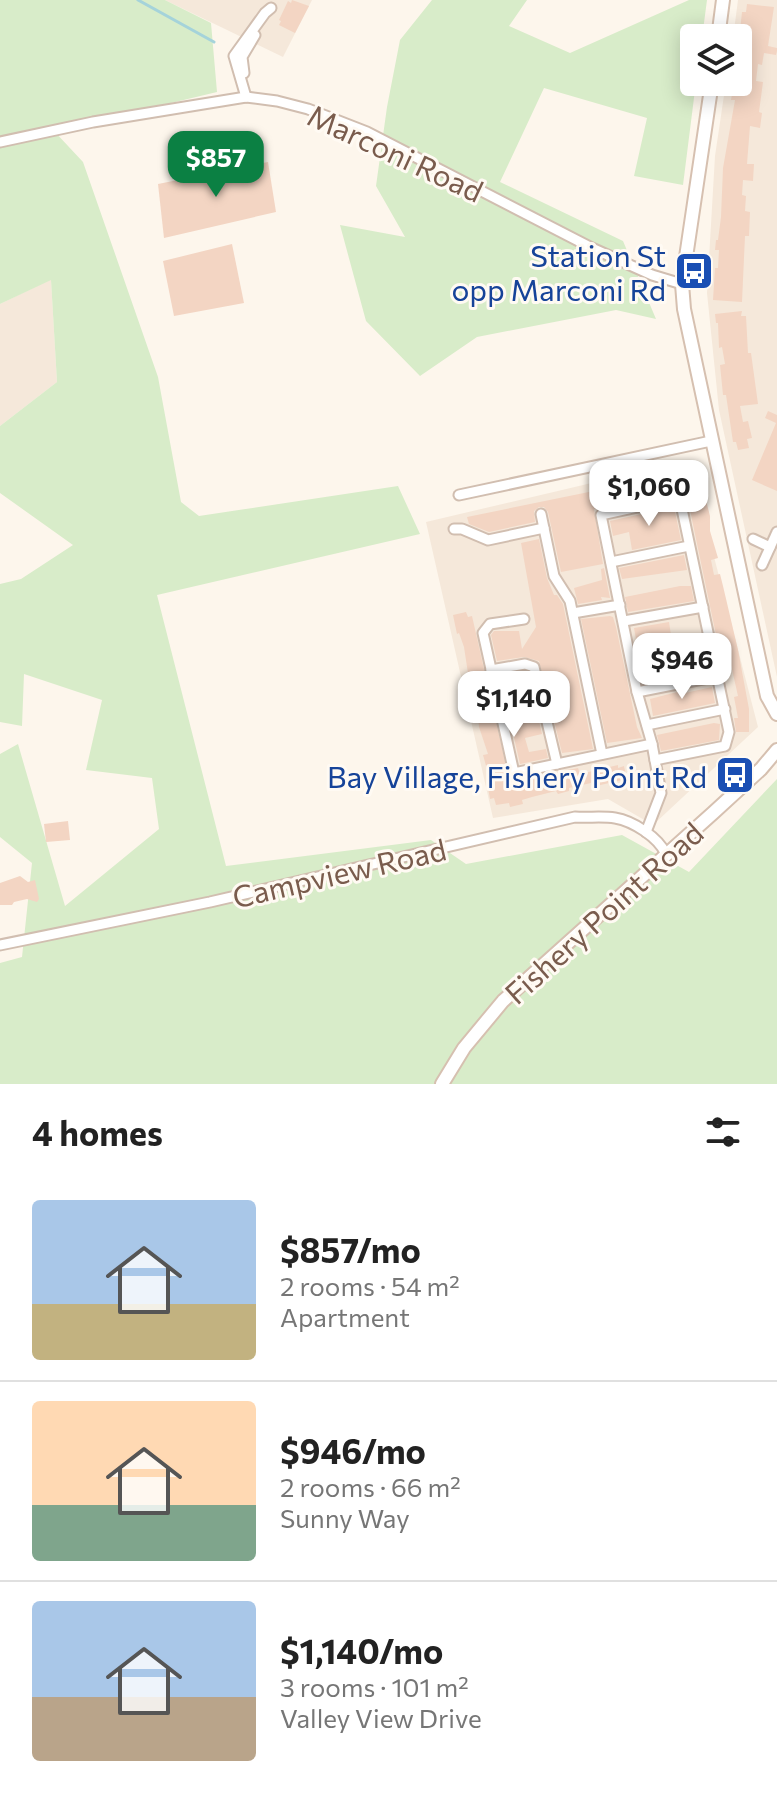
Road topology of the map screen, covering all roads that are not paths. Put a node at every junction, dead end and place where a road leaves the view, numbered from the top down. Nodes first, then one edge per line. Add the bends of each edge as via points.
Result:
1 (723, 0) edge
2 (720, 24) edge
3 (710, 96) edge
4 (246, 97) junction
5 (0, 142) edge
6 (682, 284) junction
7 (711, 441) junction
8 (459, 495) dead end
9 (541, 514) dead end
10 (544, 528) junction
11 (454, 529) dead end
12 (777, 532) edge
13 (753, 539) dead end
14 (689, 546) junction
15 (770, 547) junction
16 (611, 562) junction
17 (762, 565) dead end
18 (620, 605) junction
19 (703, 607) junction
20 (573, 613) junction
21 (524, 619) dead end
22 (624, 621) junction
23 (491, 670) junction
24 (718, 676) junction
25 (637, 692) junction
26 (725, 709) junction
27 (777, 714) edge
28 (647, 725) junction
29 (652, 744) junction
30 (777, 750) edge
31 (602, 754) junction
32 (655, 760) junction
33 (557, 764) junction
34 (646, 832) junction
35 (666, 854) junction
36 (0, 945) edge
37 (442, 1084) edge

1 - 2 street
3 - 6 street
4 - 4 street via 242,57 271,8 234,56
4 - 5 street, Marconi Road
4 - 6 street, Marconi Road via 308,109 367,132 616,259
6 - 7 street
7 - 8 street
7 - 27 street via 767,696
9 - 10 street
10 - 11 street via 488,540
10 - 20 street via 554,576
12 - 15 street
13 - 15 street
14 - 16 street
14 - 16 street via 678,494 601,515
14 - 19 street
15 - 17 street
16 - 18 street
18 - 20 street
18 - 22 street
19 - 22 street
19 - 24 street
20 - 31 street
21 - 23 street via 485,627
22 - 25 street
23 - 33 street via 534,667
23 - 33 street via 514,773
24 - 25 street
24 - 26 street
25 - 28 street
26 - 28 street
26 - 32 street via 725,746
28 - 29 street
29 - 31 street
29 - 32 street
30 - 35 street, Fishery Point Road
31 - 33 street
32 - 34 street via 661,793
34 - 35 street, Campview Road
34 - 36 street, Campview Road via 616,818 575,817
35 - 37 street, Fishery Point Road via 503,1001

